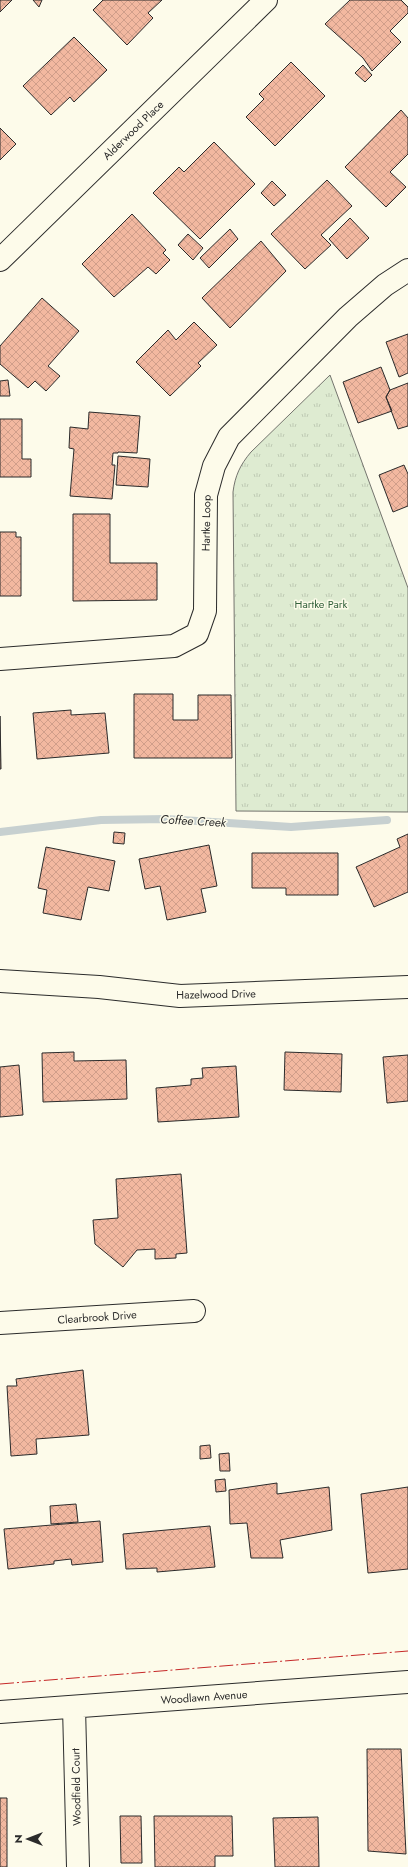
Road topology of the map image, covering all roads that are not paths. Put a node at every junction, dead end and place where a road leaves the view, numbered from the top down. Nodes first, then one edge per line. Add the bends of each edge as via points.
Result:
1 (266, 0) edge
2 (0, 260) edge
3 (408, 270) edge
4 (0, 659) edge
5 (0, 981) edge
6 (408, 986) edge
7 (194, 1310) dead end
8 (0, 1323) edge
9 (408, 1682) edge
10 (74, 1707) junction
11 (0, 1712) edge
12 (78, 1867) edge

1 - 2 street, Alderwood Place
3 - 4 street, Hartke Loop via 385,285 348,317 229,437 214,466 206,495 205,611 197,634 174,646
5 - 6 street, Hazelwood Drive via 99,987 180,996
7 - 8 street, Clearbrook Drive
9 - 10 street, Woodlawn Avenue
10 - 11 street, Woodlawn Avenue
10 - 12 street, Woodfield Court

